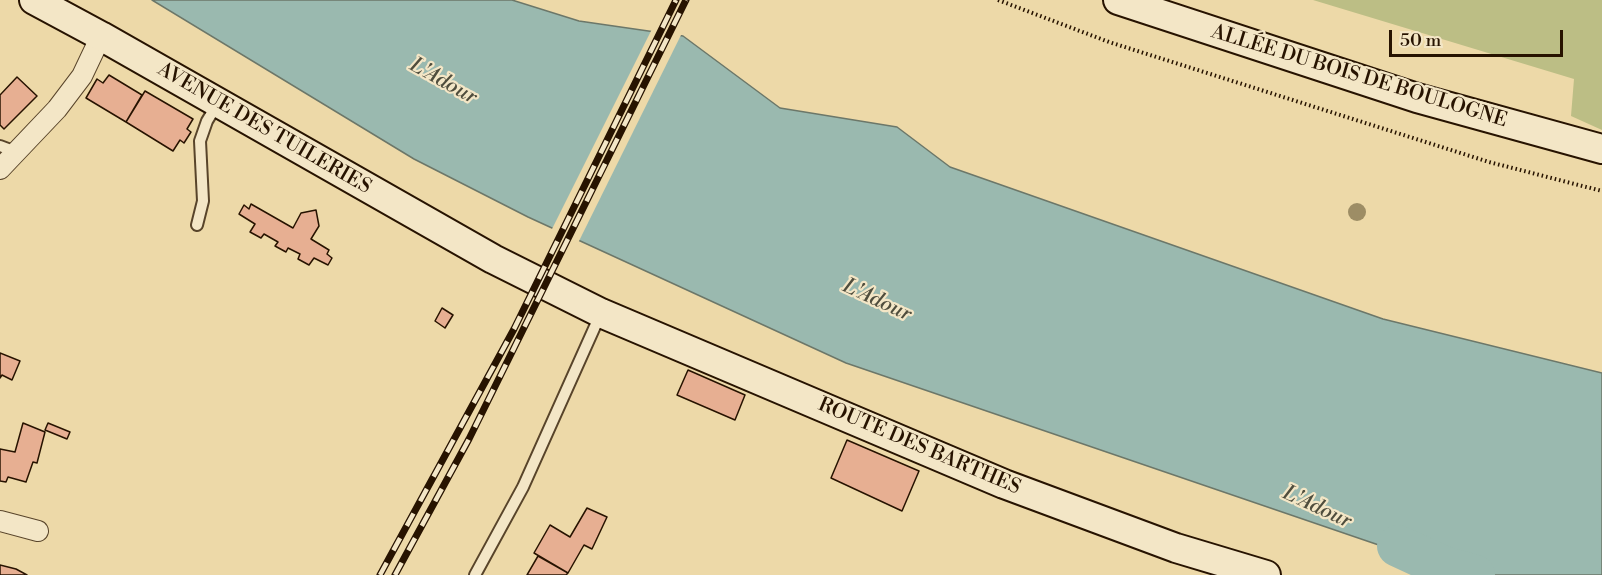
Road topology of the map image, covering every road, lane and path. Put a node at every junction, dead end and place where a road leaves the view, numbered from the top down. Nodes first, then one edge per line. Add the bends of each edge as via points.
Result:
1 (34, 0) edge
2 (998, 0) edge
3 (1118, 0) edge
4 (101, 36) junction
5 (218, 103) junction
6 (8, 149) edge
7 (1602, 149) edge
8 (0, 169) edge
9 (1602, 191) edge
10 (197, 225) dead end
11 (590, 307) junction
12 (0, 521) edge
13 (38, 531) dead end
14 (475, 575) edge
15 (1266, 575) edge

1 - 4 main road, AVENUE DES TUILERIES
2 - 9 path via 1109,42 1489,162
3 - 7 main road, ALLÉE DU BOIS DE BOULOGNE via 1417,98
4 - 5 main road, AVENUE DES TUILERIES
4 - 6 street via 82,76 57,109
5 - 10 lane via 200,141 203,201
5 - 11 main road, AVENUE DES TUILERIES via 493,259
6 - 8 street
11 - 14 lane via 523,487
11 - 15 main road, ROUTE DES BARTHES via 1004,484 1176,548
12 - 13 street

